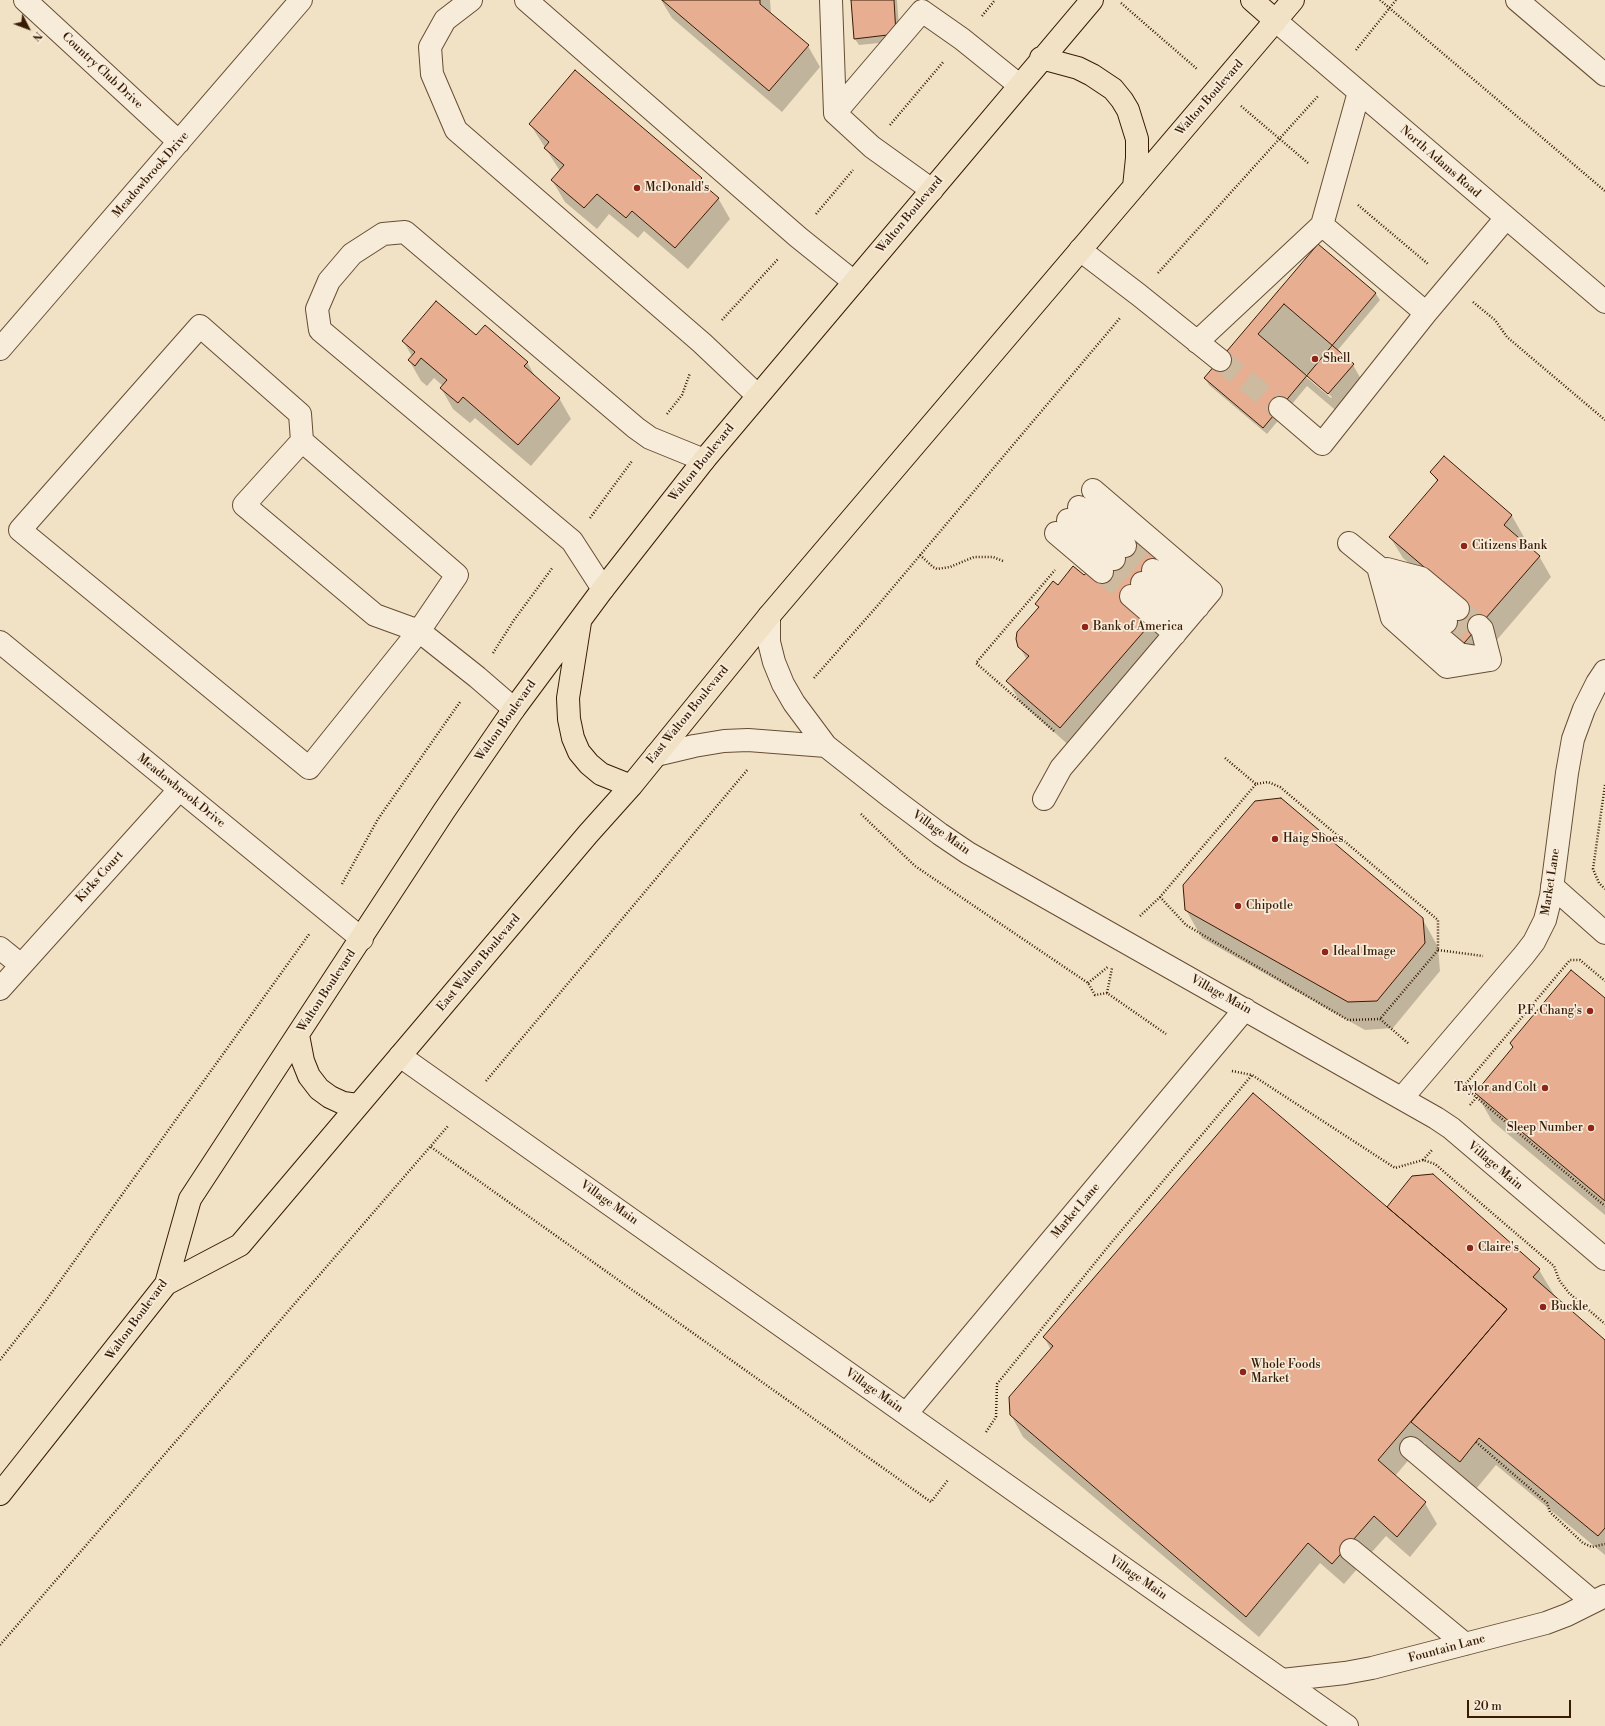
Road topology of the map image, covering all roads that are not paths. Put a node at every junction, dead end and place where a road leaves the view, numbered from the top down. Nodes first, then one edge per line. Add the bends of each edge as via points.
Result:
1 (25, 0) edge
2 (301, 0) edge
3 (471, 0) edge
4 (526, 0) edge
5 (831, 0) edge
6 (1092, 0) edge
7 (1252, 0) edge
8 (1293, 0) edge
9 (1517, 0) edge
10 (921, 6) edge
11 (1276, 21) junction
12 (1042, 58) junction
13 (1605, 75) edge
14 (1019, 85) junction
15 (1359, 92) junction
16 (835, 113) junction
17 (179, 142) junction
18 (1134, 187) junction
19 (932, 190) junction
20 (1506, 218) junction
21 (1322, 225) junction
22 (1080, 250) junction
23 (854, 282) junction
24 (1605, 302) edge
25 (1426, 314) junction
26 (1197, 342) junction
27 (0, 349) edge
28 (1220, 360) tunnel mouth
29 (757, 395) junction
30 (1280, 408) tunnel mouth
31 (302, 441) junction
32 (704, 460) junction
33 (1093, 490) dead end
34 (1068, 520) joint
35 (1349, 543) dead end
36 (1378, 567) junction
37 (603, 589) junction
38 (769, 616) junction
39 (1452, 616) tunnel mouth
40 (580, 619) junction
41 (1186, 621) junction
42 (419, 632) junction
43 (1473, 633) tunnel mouth
44 (0, 642) edge
45 (1605, 671) edge
46 (514, 709) junction
47 (826, 746) junction
48 (656, 755) junction
49 (631, 786) junction
50 (179, 790) junction
51 (1044, 799) dead end
52 (1552, 886) junction
53 (1605, 933) edge
54 (362, 939) junction
55 (0, 948) edge
56 (21, 965) junction
57 (0, 989) edge
58 (1245, 1009) junction
59 (298, 1035) junction
60 (400, 1056) junction
61 (1402, 1098) junction
62 (358, 1106) junction
63 (1605, 1259) edge
64 (166, 1284) junction
65 (906, 1414) junction
66 (1411, 1448) dead end
67 (0, 1494) edge
68 (1351, 1550) dead end
69 (1599, 1599) edge
70 (1465, 1644) junction
71 (1282, 1680) junction
72 (1346, 1726) edge

1 - 17 street, Country Club Drive
2 - 17 street, Meadowbrook Drive
3 - 29 street via 445,20 430,47 432,74 456,130 702,343
4 - 23 street via 798,237
5 - 16 street
6 - 12 main road, Walton Boulevard
7 - 11 main road
8 - 11 main road, Walton Boulevard
9 - 13 street
10 - 14 street
10 - 16 street
11 - 15 street, North Adams Road
11 - 18 main road, Walton Boulevard
12 - 14 main road, Walton Boulevard
12 - 18 main road via 1078,68 1092,75 1113,89 1122,100 1137,139
14 - 19 main road, Walton Boulevard
15 - 20 street, North Adams Road
15 - 21 street
16 - 19 street via 872,147
17 - 27 street, Meadowbrook Drive
18 - 22 main road, Walton Boulevard
19 - 23 main road, Walton Boulevard
20 - 24 street, North Adams Road
20 - 25 street
21 - 25 street
21 - 26 street
22 - 26 street
22 - 38 main road, Walton Boulevard
23 - 29 main road, Walton Boulevard
25 - 30 street via 1322,444
26 - 28 street
29 - 32 main road, Walton Boulevard
31 - 42 street via 457,576
31 - 42 street via 244,505 375,615
31 - 42 street via 300,414 200,326 20,530 309,768
32 - 37 main road, Walton Boulevard
32 - 37 street via 650,438 636,428 405,232 382,234 352,254 329,281 318,309 320,330 572,541
33 - 41 street via 1211,591
34 - 34 street via 1114,559
35 - 36 street
36 - 39 street via 1410,591
36 - 43 street via 1392,618 1447,667 1490,660
37 - 40 main road, Walton Boulevard
38 - 47 street, Village Main via 769,642 783,684
38 - 48 main road, East Walton Boulevard
40 - 46 main road, Walton Boulevard
40 - 49 main road via 568,698 573,738 579,752 601,774
41 - 41 street via 1142,583
41 - 51 street via 1062,768
42 - 46 street via 477,676
44 - 50 street, Meadowbrook Drive
45 - 52 street, Market Lane via 1584,709 1573,739
46 - 54 main road, Walton Boulevard via 444,811
47 - 48 street via 748,740 724,741
47 - 58 street, Village Main via 968,853
48 - 49 main road, East Walton Boulevard
49 - 60 main road, East Walton Boulevard
50 - 54 street, Meadowbrook Drive
50 - 56 street, Kirks Court
52 - 53 street
52 - 61 street, Market Lane via 1545,920 1534,942
54 - 59 main road, Walton Boulevard
55 - 56 street
56 - 57 street, Kirks Court
58 - 61 street, Village Main
58 - 65 street, Market Lane
59 - 62 main road via 303,1061 319,1089 343,1103
59 - 64 main road, Walton Boulevard via 190,1199
60 - 62 main road, East Walton Boulevard
60 - 65 street, Village Main
61 - 63 street, Village Main via 1451,1128
62 - 64 main road, East Walton Boulevard via 240,1245
64 - 67 main road, Walton Boulevard
65 - 71 street, Village Main
66 - 69 street
68 - 70 street
69 - 70 street, Fountain Lane via 1546,1623
70 - 71 street, Fountain Lane via 1372,1668
71 - 72 street, Village Main

